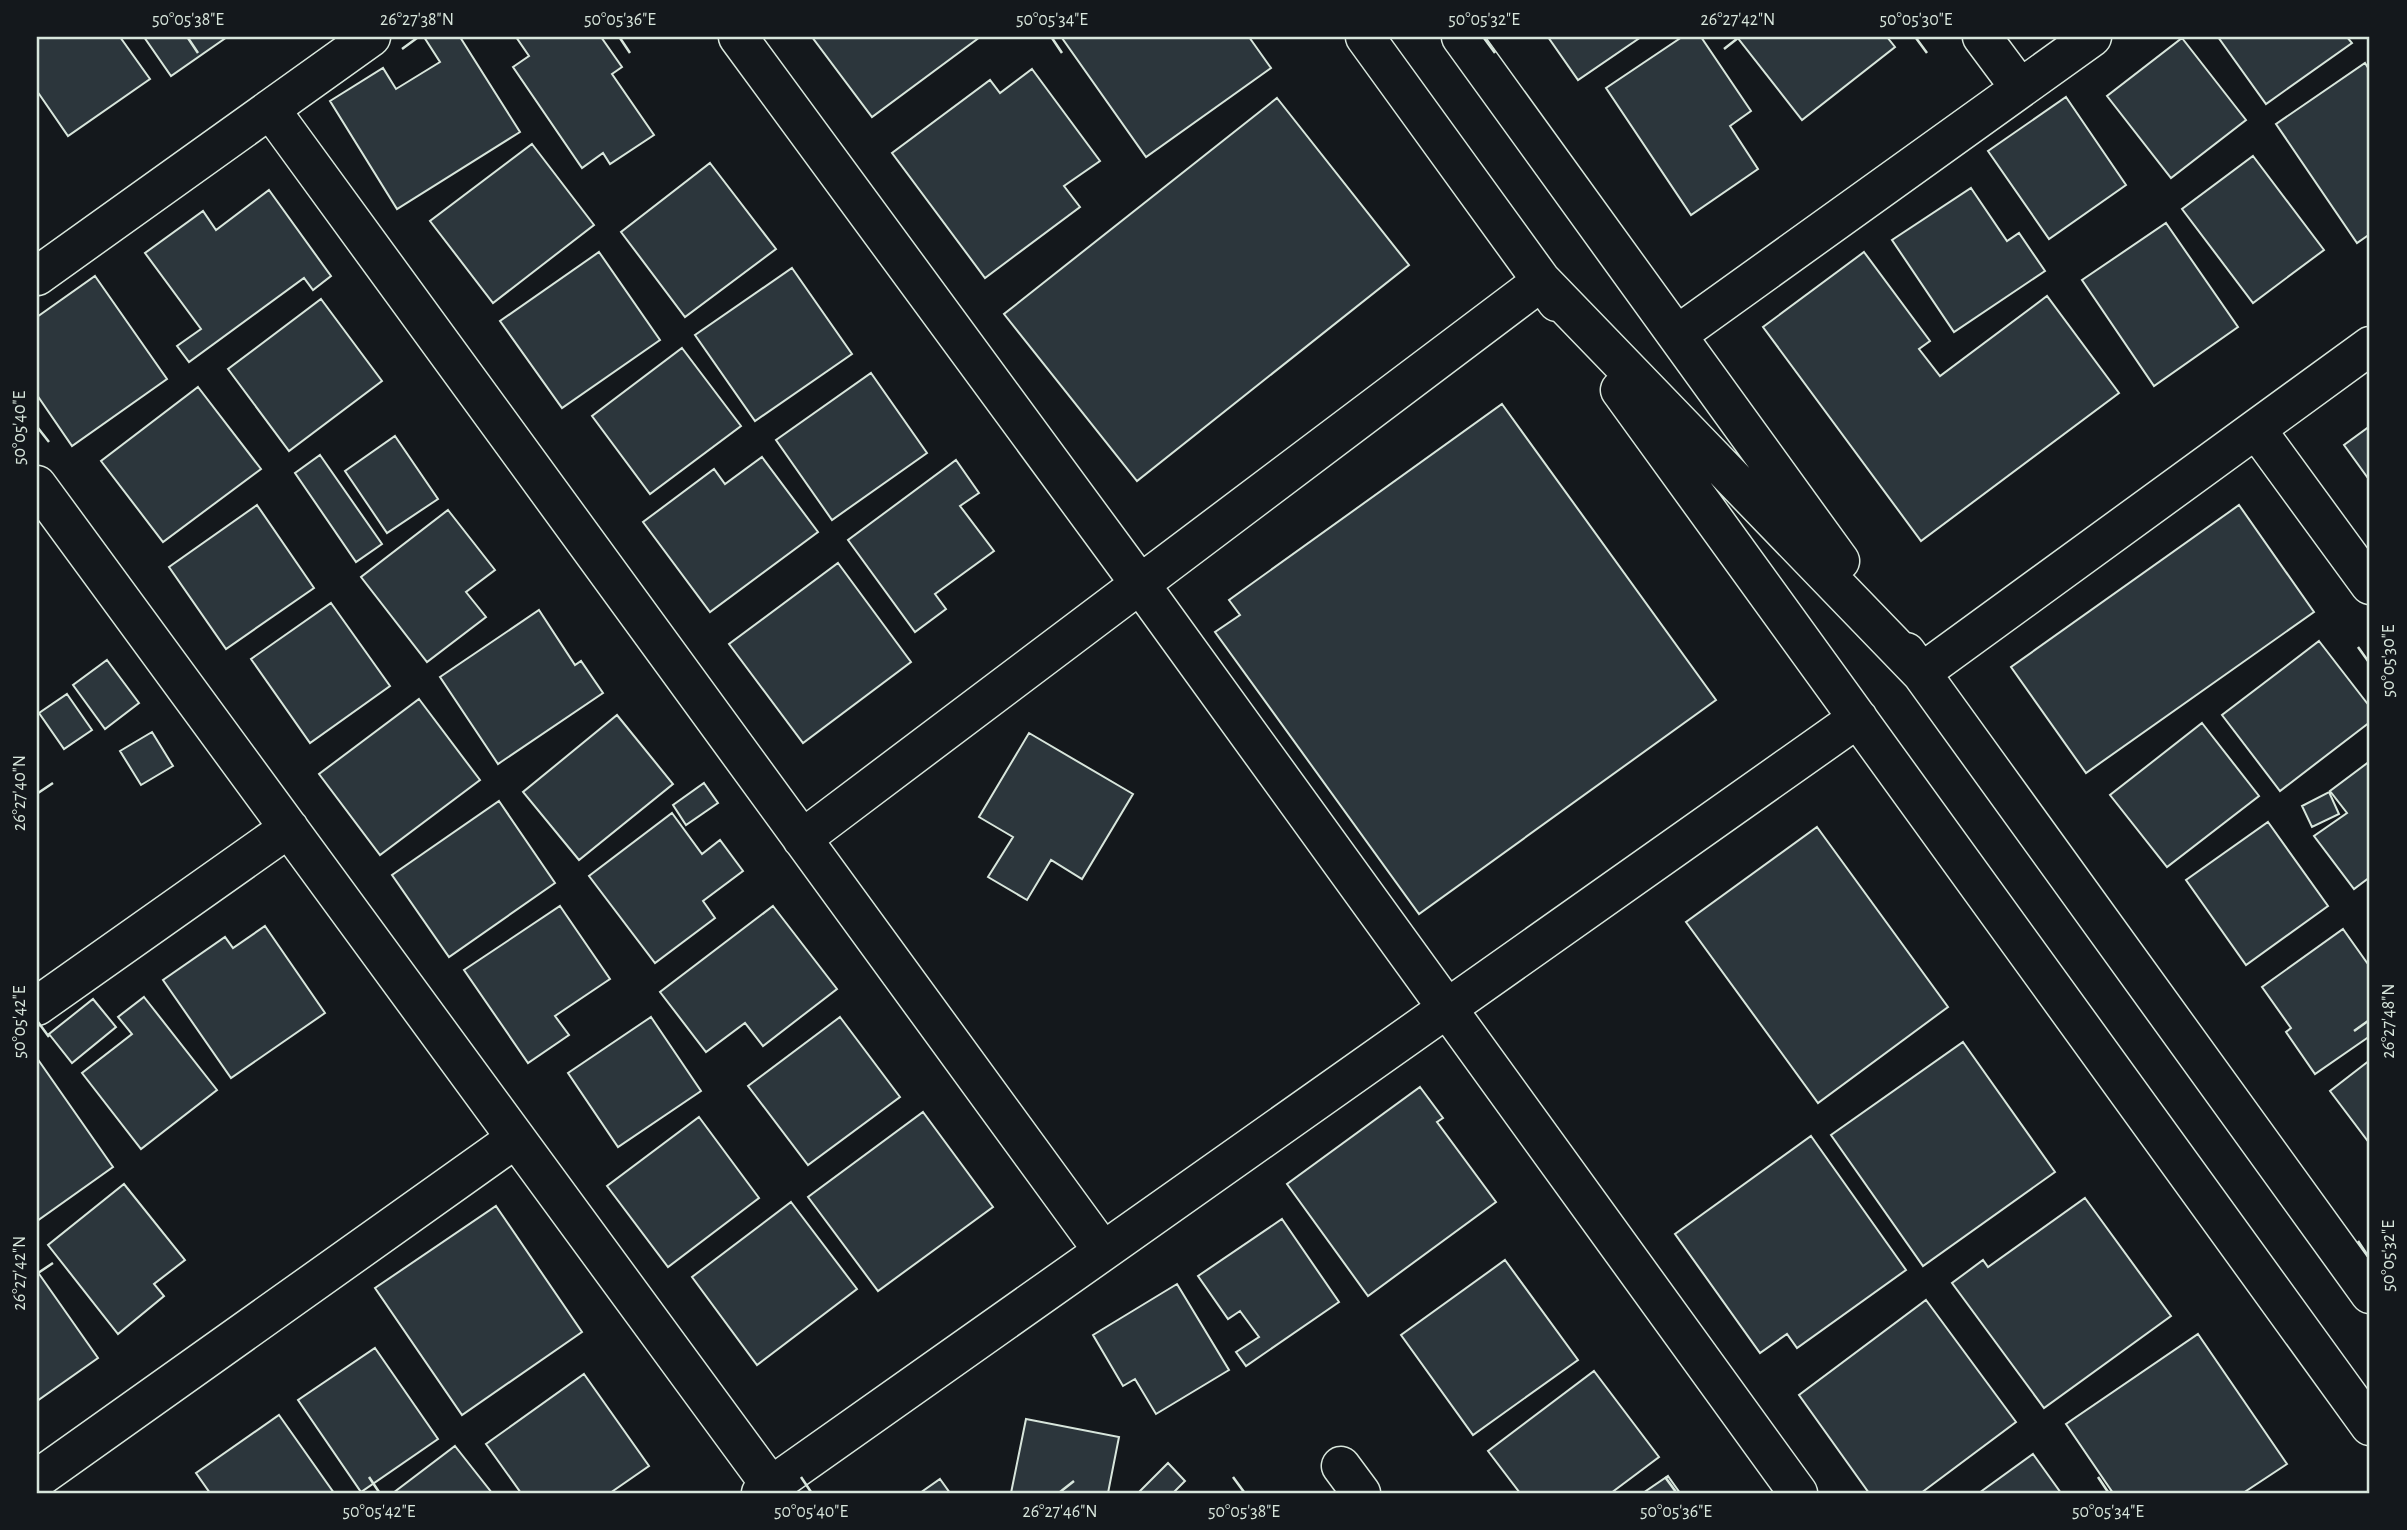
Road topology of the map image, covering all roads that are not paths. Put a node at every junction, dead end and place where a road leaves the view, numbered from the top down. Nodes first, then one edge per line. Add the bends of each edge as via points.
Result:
1 (371, 37) edge
2 (738, 37) edge
3 (1365, 37) edge
4 (1461, 37) edge
5 (1982, 37) edge
6 (2092, 37) edge
7 (2020, 88) junction
8 (270, 109) junction
9 (37, 276) edge
10 (1542, 281) junction
11 (1677, 335) junction
12 (2370, 346) edge
13 (2256, 429) junction
14 (37, 485) edge
15 (1140, 584) junction
16 (2370, 585) edge
17 (1921, 673) junction
18 (1858, 718) junction
19 (289, 828) junction
20 (802, 838) junction
21 (37, 1006) edge
22 (1446, 1009) junction
23 (515, 1139) junction
24 (1103, 1251) junction
25 (2370, 1294) edge
26 (2370, 1426) edge
27 (37, 1479) edge
28 (766, 1490) edge
29 (1798, 1493) edge

1 - 8 street
2 - 15 street
3 - 10 street
4 - 11 street
5 - 7 street
6 - 7 street
7 - 11 street
8 - 9 street
8 - 20 street
10 - 15 street
10 - 17 street
10 - 18 street
11 - 17 street
12 - 13 street
13 - 16 street
13 - 17 street
14 - 19 street
15 - 20 street
15 - 22 street
17 - 25 street
18 - 22 street
18 - 26 street
19 - 21 street
19 - 23 street
20 - 24 street
22 - 24 street
22 - 29 street
23 - 27 street
23 - 28 street
24 - 28 street

